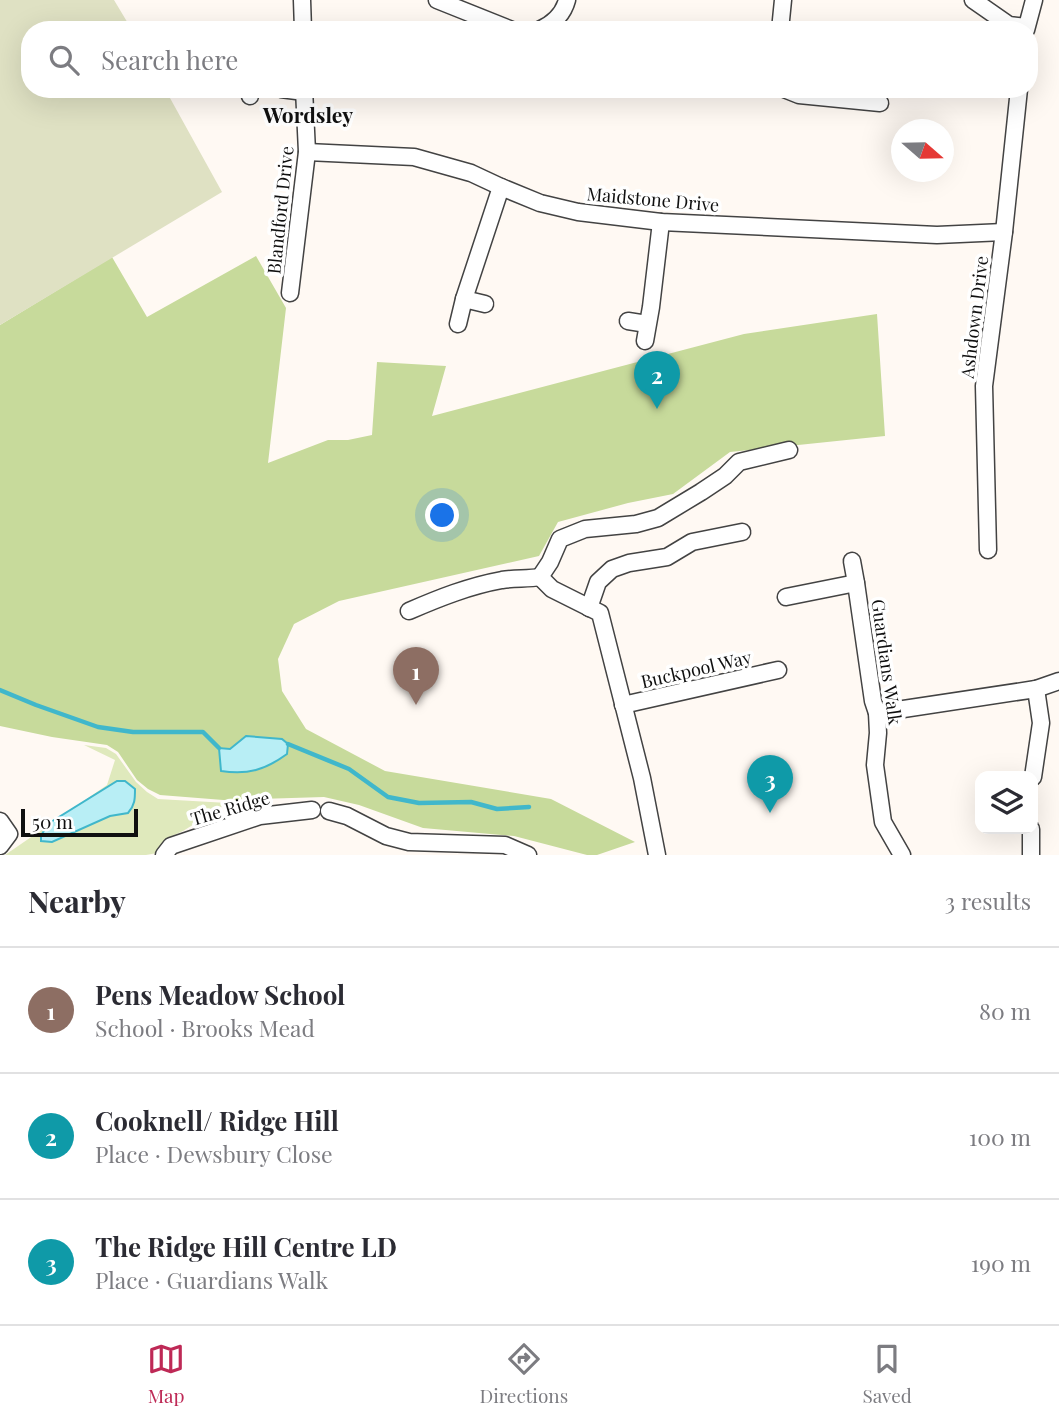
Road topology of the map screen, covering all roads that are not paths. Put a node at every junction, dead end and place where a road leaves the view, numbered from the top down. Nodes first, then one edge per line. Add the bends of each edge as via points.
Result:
1 (302, 0) edge
2 (437, 0) edge
3 (567, 0) edge
4 (783, 0) edge
5 (973, 0) edge
6 (1034, 0) edge
7 (303, 21) edge
8 (490, 21) edge
9 (553, 21) edge
10 (781, 21) edge
11 (1003, 21) edge
12 (1028, 21) edge
13 (304, 98) edge
14 (1019, 98) edge
15 (307, 152) junction
16 (501, 187) junction
17 (661, 222) junction
18 (1004, 232) junction
19 (290, 293) dead end
20 (464, 299) junction
21 (485, 304) dead end
22 (628, 321) dead end
23 (458, 324) dead end
24 (647, 324) junction
25 (645, 341) dead end
26 (789, 450) dead end
27 (742, 532) dead end
28 (988, 550) dead end
29 (852, 561) dead end
30 (540, 577) junction
31 (856, 583) junction
32 (786, 597) dead end
33 (589, 608) junction
34 (409, 611) dead end
35 (778, 670) dead end
36 (1059, 681) edge
37 (1036, 689) junction
38 (623, 705) junction
39 (877, 713) junction
40 (1034, 771) edge
41 (312, 810) dead end
42 (329, 811) dead end
43 (0, 821) edge
44 (1031, 834) edge
45 (0, 846) edge
46 (464, 849) edge
47 (164, 855) edge
48 (528, 855) edge
49 (657, 855) edge
50 (902, 855) edge
51 (1031, 855) edge

1 - 7 street
2 - 8 street
3 - 9 street
4 - 10 street
5 - 11 street
6 - 12 street
13 - 15 street, Blandford Drive
14 - 18 street, Ashdown Drive
15 - 16 street, Maidstone Drive via 414,157
15 - 19 street, Blandford Drive
16 - 17 street, Maidstone Drive via 578,212
16 - 20 street
17 - 18 street, Maidstone Drive via 937,236
17 - 24 street
18 - 28 street, Ashdown Drive via 984,386
20 - 21 street
20 - 23 street
22 - 24 street
24 - 25 street
26 - 30 street via 738,463 659,518 584,529 560,538
27 - 33 street via 692,542 667,557 612,569 598,582
29 - 31 street
30 - 33 street via 552,589
30 - 34 street via 505,579 454,592
31 - 32 street, Guardians Walk
31 - 39 street, Guardians Walk
33 - 38 street, Buckpool Way via 600,613
35 - 38 street, Buckpool Way
36 - 37 street
37 - 39 street
37 - 40 street via 1041,723
38 - 49 street, Buckpool Way
39 - 50 street, Guardians Walk via 875,765 883,821
41 - 47 street, The Ridge via 260,816 172,846
42 - 46 street via 386,836
43 - 45 street via 9,834
44 - 51 street
46 - 48 street via 505,845

